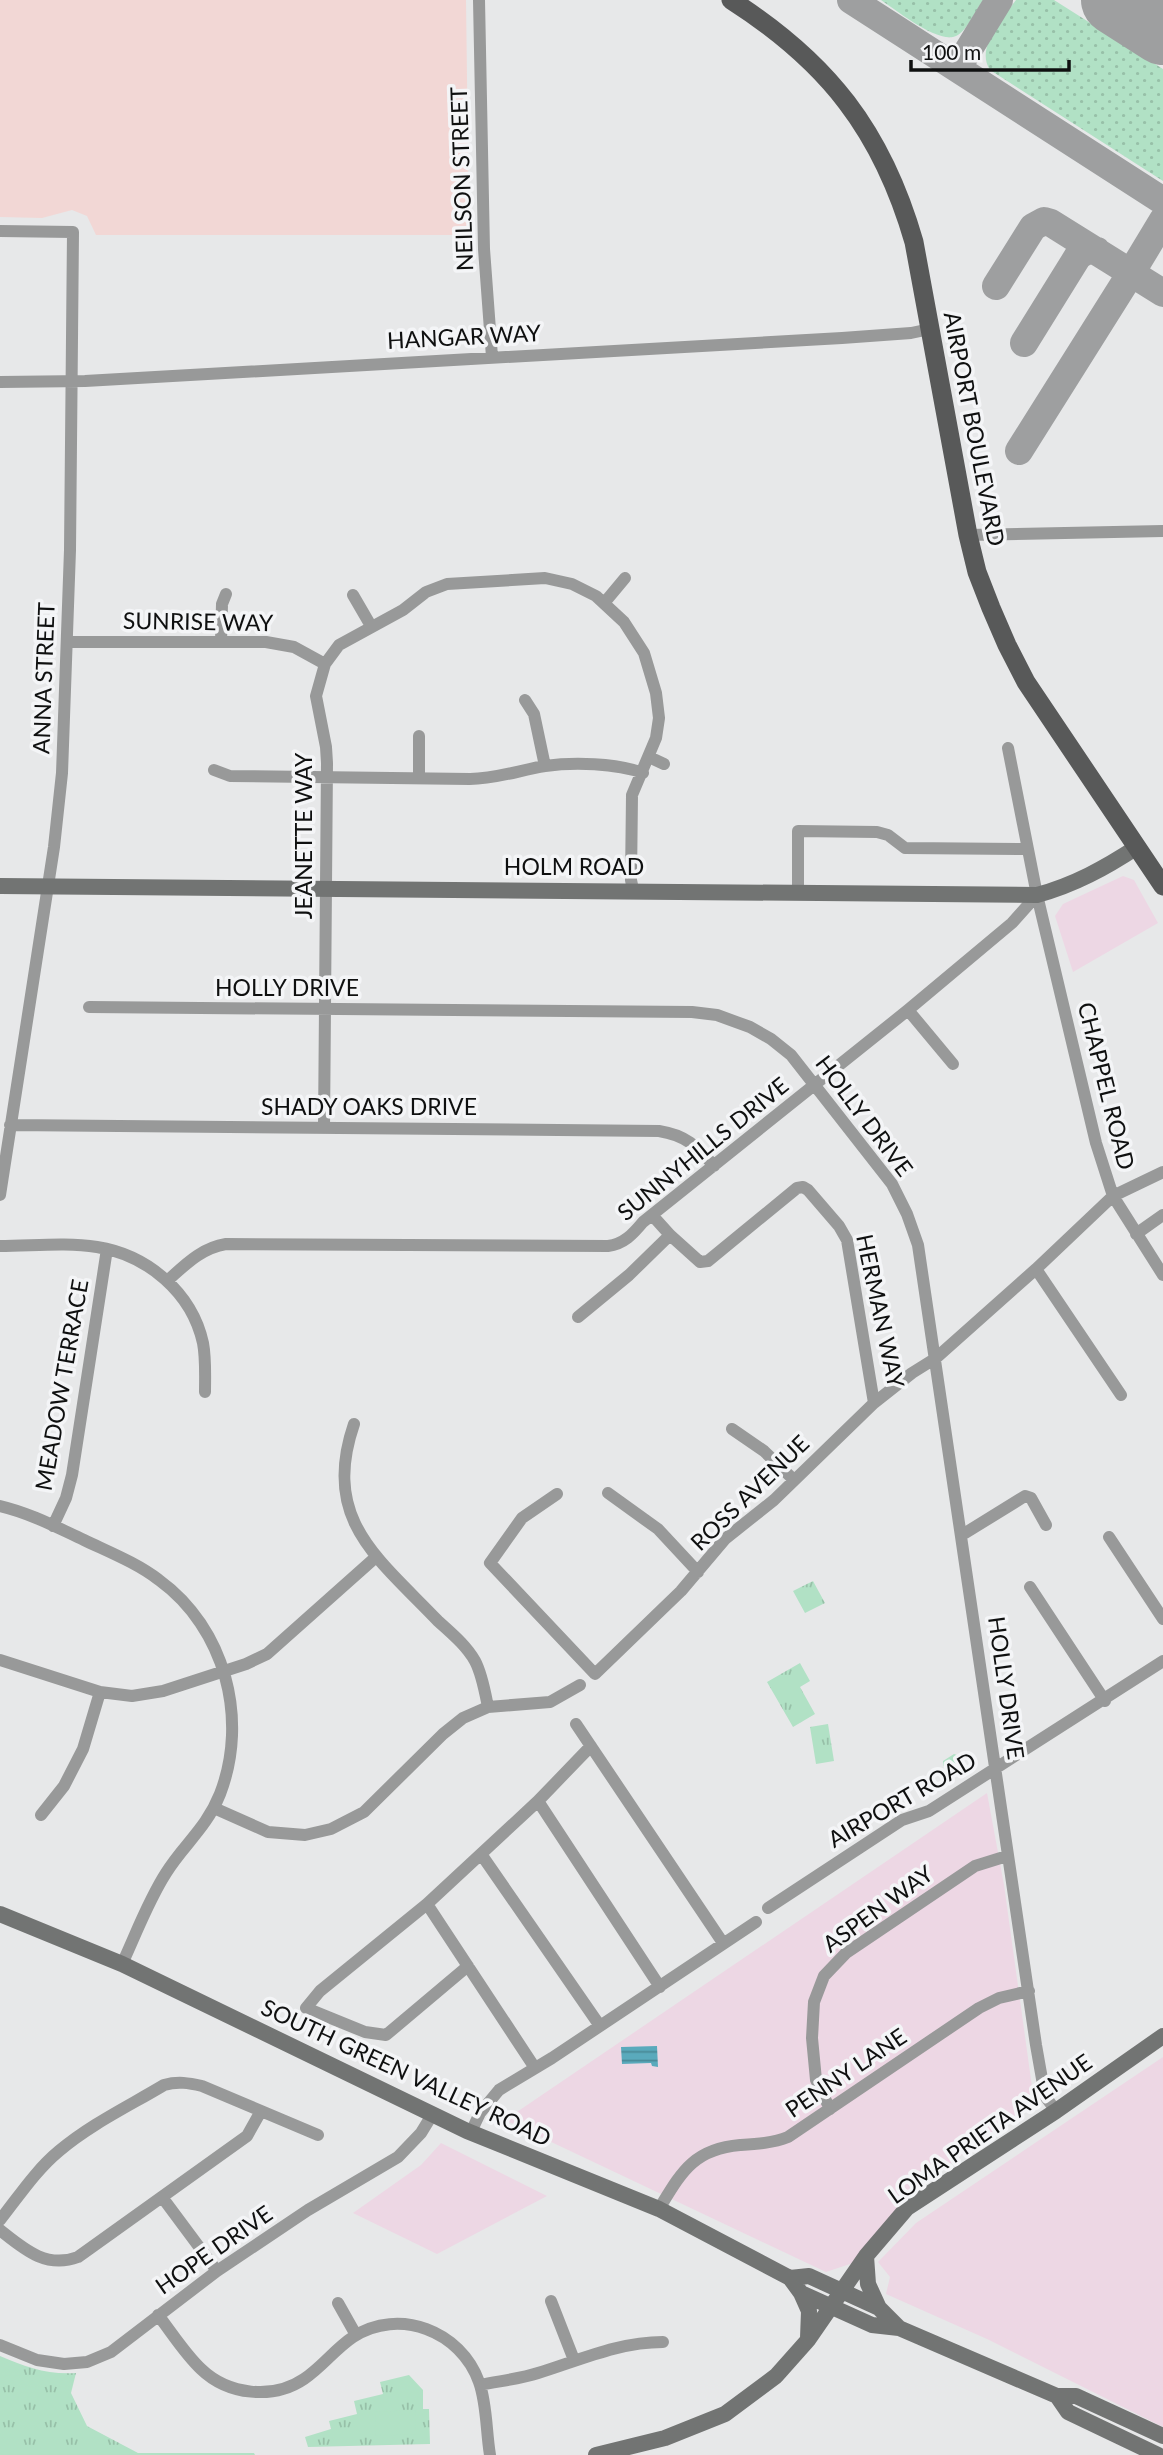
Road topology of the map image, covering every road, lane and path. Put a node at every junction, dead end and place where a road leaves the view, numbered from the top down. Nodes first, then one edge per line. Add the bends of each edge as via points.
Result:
1 (479, 0) edge
2 (731, 0) edge
3 (0, 231) edge
4 (930, 329) junction
5 (492, 357) junction
6 (72, 381) junction
7 (0, 382) edge
8 (1163, 531) edge
9 (968, 535) junction
10 (625, 578) dead end
11 (226, 594) dead end
12 (353, 595) dead end
13 (605, 602) junction
14 (371, 626) junction
15 (67, 642) junction
16 (221, 642) junction
17 (325, 664) junction
18 (525, 700) dead end
19 (419, 736) dead end
20 (1007, 748) dead end
21 (649, 757) junction
22 (664, 764) dead end
23 (545, 766) junction
24 (214, 770) dead end
25 (643, 773) junction
26 (327, 778) junction
27 (419, 778) junction
28 (1137, 847) junction
29 (1028, 849) junction
30 (0, 886) edge
31 (48, 886) junction
32 (1163, 886) edge
33 (325, 889) junction
34 (633, 890) junction
35 (798, 892) junction
36 (1037, 895) junction
37 (89, 1007) dead end
38 (324, 1009) junction
39 (908, 1010) junction
40 (953, 1064) dead end
41 (816, 1084) junction
42 (10, 1125) junction
43 (324, 1128) junction
44 (714, 1166) junction
45 (1163, 1172) edge
46 (0, 1195) edge
47 (1113, 1196) junction
48 (652, 1215) junction
49 (1163, 1215) edge
50 (1136, 1234) junction
51 (670, 1235) junction
52 (0, 1246) edge
53 (107, 1249) junction
54 (1036, 1269) junction
55 (1163, 1275) edge
56 (167, 1281) junction
57 (578, 1317) dead end
58 (936, 1358) junction
59 (205, 1392) dead end
60 (1121, 1395) dead end
61 (874, 1402) junction
62 (355, 1424) dead end
63 (732, 1429) dead end
64 (794, 1480) junction
65 (608, 1493) dead end
66 (557, 1494) dead end
67 (0, 1506) edge
68 (1046, 1525) dead end
69 (53, 1526) junction
70 (962, 1535) junction
71 (1109, 1537) dead end
72 (376, 1557) junction
73 (698, 1572) junction
74 (1030, 1587) dead end
75 (1163, 1619) edge
76 (0, 1660) edge
77 (1163, 1661) edge
78 (223, 1671) junction
79 (580, 1685) dead end
80 (100, 1692) junction
81 (1105, 1700) junction
82 (488, 1707) junction
83 (576, 1724) dead end
84 (591, 1746) junction
85 (996, 1769) junction
86 (538, 1801) junction
87 (214, 1808) junction
88 (41, 1815) dead end
89 (481, 1854) junction
90 (1007, 1856) junction
91 (427, 1904) junction
92 (768, 1908) dead end
93 (0, 1914) edge
94 (755, 1922) dead end
95 (723, 1943) junction
96 (122, 1964) junction
97 (468, 1966) junction
98 (660, 1987) junction
99 (1029, 1991) junction
100 (600, 2026) junction
101 (1163, 2036) edge
102 (535, 2068) junction
103 (830, 2109) junction
104 (261, 2111) junction
105 (1056, 2111) junction
106 (432, 2115) junction
107 (471, 2132) junction
108 (318, 2135) dead end
109 (162, 2197) junction
110 (659, 2209) junction
111 (0, 2220) edge
112 (0, 2230) edge
113 (866, 2256) junction
114 (217, 2271) junction
115 (790, 2278) junction
116 (842, 2291) junction
117 (801, 2293) junction
118 (551, 2301) dead end
119 (338, 2303) dead end
120 (831, 2307) junction
121 (879, 2308) junction
122 (158, 2315) junction
123 (900, 2328) junction
124 (356, 2335) junction
125 (808, 2340) junction
126 (663, 2342) dead end
127 (0, 2344) edge
128 (574, 2360) junction
129 (480, 2385) junction
130 (1057, 2396) junction
131 (1163, 2436) edge
132 (490, 2455) edge
133 (596, 2455) edge
134 (1158, 2455) edge

1 - 5 street, NEILSON STREET via 484,249
2 - 4 main road, AIRPORT BOULEVARD via 815,64 875,144 905,211
3 - 6 street, ANNA STREET via 73,232
4 - 5 street, HANGAR WAY
4 - 9 main road, AIRPORT BOULEVARD
5 - 6 street, HANGAR WAY
6 - 7 street, HANGAR WAY
6 - 15 street, ANNA STREET
8 - 9 street
9 - 28 main road, AIRPORT BOULEVARD via 990,608 1026,682
10 - 13 street
11 - 16 street
12 - 14 street
13 - 14 street via 581,587 555,579 457,583 426,592
13 - 21 street via 639,643 653,680 659,718
14 - 17 street via 340,645
15 - 16 street, SUNRISE WAY
15 - 31 street, ANNA STREET via 60,794
16 - 17 street, SUNRISE WAY via 286,645
17 - 26 street, JEANETTE WAY via 316,696
18 - 23 street via 534,714
19 - 27 street
20 - 29 street, CHAPPEL ROAD
21 - 22 street
21 - 25 street
23 - 25 street via 626,767
23 - 27 street via 485,779
24 - 26 street via 230,776
25 - 34 street via 632,795
26 - 27 street
26 - 33 street, JEANETTE WAY
28 - 32 main road, AIRPORT BOULEVARD
28 - 36 street, HOLM ROAD via 1088,877
29 - 35 street via 905,848 877,832 798,831
29 - 36 street, CHAPPEL ROAD
30 - 31 street, HOLM ROAD
31 - 33 street, HOLM ROAD
31 - 42 street, ANNA STREET
33 - 34 street, HOLM ROAD
33 - 38 street, JEANETTE WAY
34 - 35 street, HOLM ROAD
35 - 36 street, HOLM ROAD
36 - 39 street, SUNNYHILLS DRIVE via 1012,923
36 - 47 street, CHAPPEL ROAD via 1096,1143
37 - 38 street, HOLLY DRIVE
38 - 41 street, HOLLY DRIVE via 705,1013 739,1022 771,1039
38 - 43 street, JEANETTE WAY
39 - 40 street
39 - 41 street, SUNNYHILLS DRIVE
41 - 44 street, SUNNYHILLS DRIVE
41 - 58 street, HOLLY DRIVE via 892,1184 907,1214 918,1245
42 - 43 street, SHADY OAKS DRIVE
42 - 46 street, ANNA STREET
43 - 44 street, SHADY OAKS DRIVE via 659,1131 691,1141
44 - 48 street, SUNNYHILLS DRIVE
45 - 47 street
47 - 50 street, CHAPPEL ROAD
47 - 54 street
48 - 51 street, HERMAN WAY
48 - 56 street, SUNNYHILLS DRIVE via 630,1237 613,1245 226,1244 200,1254
49 - 50 street
50 - 55 street, CHAPPEL ROAD
51 - 57 street
51 - 61 street, HERMAN WAY via 700,1262 708,1261 797,1188 808,1190 847,1240
52 - 53 street
53 - 56 street via 139,1261
53 - 69 street, MEADOW TERRACE via 72,1475
54 - 58 street
54 - 60 street
56 - 59 street via 199,1330 205,1353
58 - 61 street, HERMAN WAY
58 - 70 street, HOLLY DRIVE
61 - 64 street, ROSS AVENUE
62 - 72 street via 344,1460 346,1496 356,1528
63 - 64 street
64 - 73 street, ROSS AVENUE via 725,1539
65 - 73 street via 659,1529
66 - 73 street, ROSS AVENUE via 522,1518 490,1563 595,1674
67 - 69 street
68 - 70 street via 1031,1498 1025,1496
69 - 78 street via 166,1586 199,1621
70 - 85 street, HOLLY DRIVE
71 - 75 street
72 - 78 street via 267,1654
72 - 82 street via 469,1652 480,1672
74 - 81 street
76 - 80 street
77 - 81 street, AIRPORT ROAD
78 - 80 street via 132,1696
78 - 87 street via 233,1713 232,1739 226,1776
79 - 82 street via 550,1702
80 - 88 street via 83,1749 64,1786
81 - 85 street, AIRPORT ROAD
82 - 87 street via 463,1718 363,1812 331,1829 305,1835 268,1832
83 - 84 street
84 - 86 street
84 - 95 street
85 - 90 street, HOLLY DRIVE
85 - 92 street, AIRPORT ROAD via 929,1811 902,1820
86 - 89 street
86 - 98 street
87 - 96 street via 165,1873
89 - 91 street
89 - 100 street
90 - 99 street, HOLLY DRIVE
90 - 103 street, ASPEN WAY via 975,1866 846,1953 824,1976 814,2002 811,2031 815,2073
91 - 97 street
91 - 97 street via 320,1991 306,2008 365,2032 386,2035
93 - 96 street, SOUTH GREEN VALLEY ROAD
94 - 95 street
95 - 98 street
96 - 106 street, SOUTH GREEN VALLEY ROAD
97 - 102 street
98 - 100 street
99 - 103 street, PENNY LANE via 986,2004
99 - 105 street, HOLLY DRIVE via 1045,2096
100 - 102 street
101 - 105 street, LOMA PRIETA AVENUE
102 - 107 street via 499,2090
103 - 110 street, PENNY LANE via 782,2139 704,2154 683,2171
104 - 108 street
104 - 109 street via 247,2136
104 - 111 street via 192,2084 164,2085 59,2151
105 - 113 street, LOMA PRIETA AVENUE via 907,2208
106 - 107 street, SOUTH GREEN VALLEY ROAD
106 - 114 street, HOPE DRIVE via 398,2157
107 - 110 street, SOUTH GREEN VALLEY ROAD
109 - 112 street via 88,2252 70,2260 38,2258
109 - 114 street
110 - 115 street, SOUTH GREEN VALLEY ROAD
113 - 116 street, LOMA PRIETA AVENUE
113 - 121 street via 868,2284
114 - 122 street, HOPE DRIVE
115 - 116 street, SOUTH GREEN VALLEY ROAD via 809,2276
115 - 117 street, SOUTH GREEN VALLEY ROAD
116 - 120 street, LOMA PRIETA AVENUE
116 - 121 street, SOUTH GREEN VALLEY ROAD
117 - 120 street, SOUTH GREEN VALLEY ROAD
117 - 125 street via 809,2311
118 - 128 street
119 - 124 street
120 - 123 street, SOUTH GREEN VALLEY ROAD via 872,2325
120 - 125 street, LOMA PRIETA AVENUE
121 - 123 street, SOUTH GREEN VALLEY ROAD
122 - 124 street via 209,2376 247,2391 274,2391 295,2384
122 - 127 street, HOPE DRIVE via 111,2352 79,2363 37,2360
123 - 130 street, SOUTH GREEN VALLEY ROAD
124 - 129 street via 388,2325 428,2329 460,2350
125 - 133 street, LOMA PRIETA AVENUE via 776,2376 725,2414 666,2438
126 - 128 street via 617,2347
128 - 129 street via 536,2374
129 - 132 street
130 - 131 street, SOUTH GREEN VALLEY ROAD via 1076,2396
130 - 134 street, SOUTH GREEN VALLEY ROAD via 1068,2413

